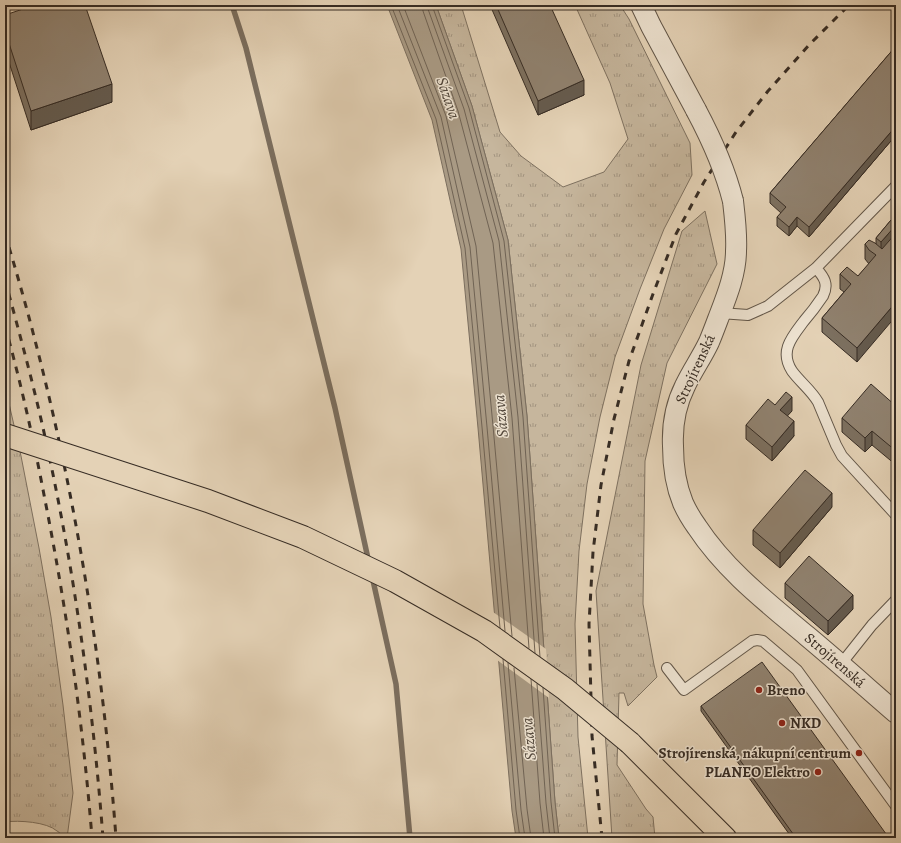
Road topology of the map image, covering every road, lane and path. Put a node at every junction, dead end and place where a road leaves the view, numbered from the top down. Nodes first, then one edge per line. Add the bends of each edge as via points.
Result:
1 (641, 5) edge
2 (896, 186) edge
3 (816, 268) junction
4 (720, 313) junction
5 (5, 435) edge
6 (896, 515) edge
7 (896, 600) edge
8 (841, 664) junction
9 (667, 668) dead end
10 (896, 713) edge
11 (896, 806) edge
12 (725, 838) edge

1 - 4 street, Strojírenská, bridge via 716,150 727,178 736,227 736,252 733,274
2 - 3 lane
3 - 4 lane via 768,306 748,315
3 - 6 lane via 822,275 826,290 790,340 786,358 793,372 818,402 842,456
4 - 8 street, Strojírenská via 709,342 684,386 674,420 673,455 683,504 716,553 755,592
5 - 12 main road, bridge via 208,501 303,537 395,581 484,631 565,690 630,743
7 - 8 lane
8 - 10 street, Strojírenská
9 - 11 lane via 684,690 752,641 763,641 797,670

